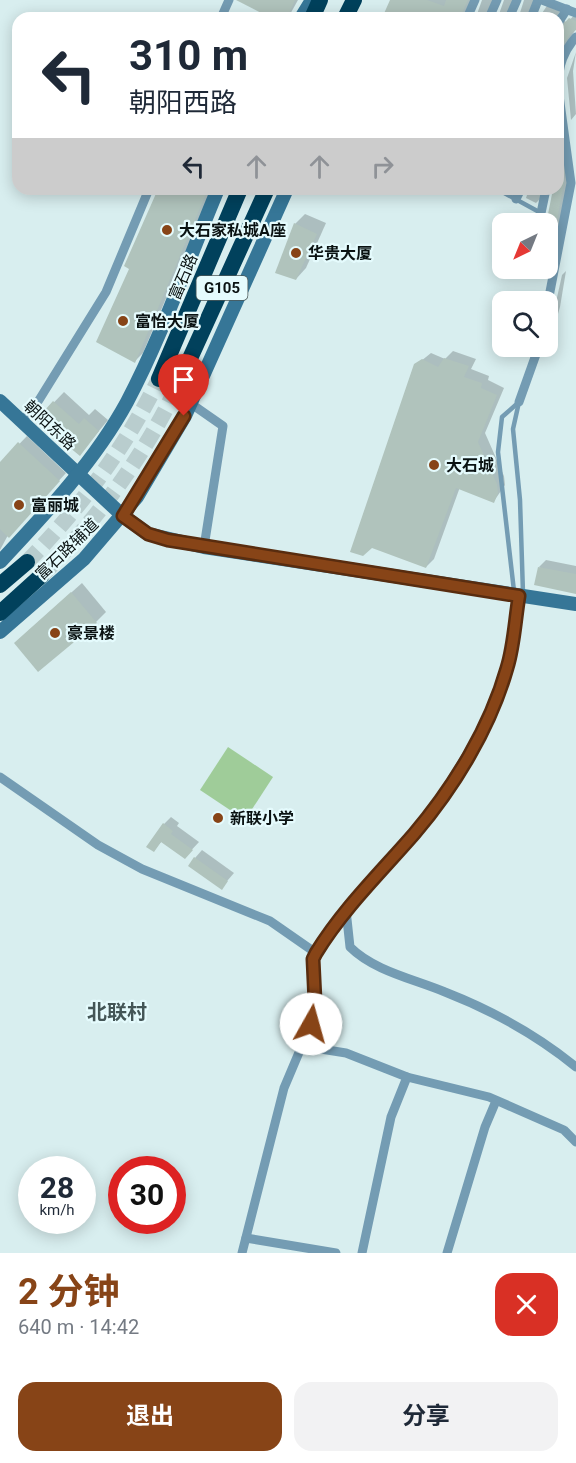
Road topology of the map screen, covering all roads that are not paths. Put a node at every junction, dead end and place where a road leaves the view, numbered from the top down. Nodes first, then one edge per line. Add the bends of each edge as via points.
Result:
1 (540, 0) edge
2 (572, 11) edge
3 (576, 37) edge
4 (564, 53) edge
5 (564, 131) edge
6 (146, 195) edge
7 (215, 195) edge
8 (237, 195) edge
9 (264, 195) edge
10 (284, 195) edge
11 (509, 195) edge
12 (518, 195) edge
13 (545, 195) edge
14 (516, 199) junction
15 (541, 213) joint
16 (550, 291) edge
17 (535, 357) edge
18 (159, 379) tunnel mouth
19 (177, 387) tunnel mouth
20 (0, 401) edge
21 (519, 402) junction
22 (190, 403) junction
23 (22, 421) junction
24 (77, 473) junction
25 (123, 516) junction
26 (204, 547) junction
27 (0, 562) edge
28 (27, 562) tunnel mouth
29 (41, 576) tunnel mouth
30 (0, 585) edge
31 (521, 596) junction
32 (576, 604) edge
33 (0, 613) edge
34 (0, 632) edge
35 (0, 777) edge
36 (345, 910) junction
37 (316, 953) junction
38 (302, 1046) junction
39 (576, 1067) edge
40 (407, 1077) junction
41 (496, 1101) junction
42 (576, 1142) edge
43 (246, 1238) junction
44 (242, 1253) edge
45 (336, 1253) edge
46 (362, 1253) edge
47 (447, 1253) edge

1 - 2 street
3 - 4 street
5 - 16 street via 571,183
6 - 23 street via 106,292
7 - 24 main road via 127,403
8 - 18 highway, 富石路 / G105
9 - 19 highway, G105
10 - 22 main road, 富石路辅道
11 - 14 lane
12 - 14 street
13 - 15 street
14 - 15 lane
17 - 21 street
20 - 23 main road, 朝阳东路
21 - 31 lane via 513,429 523,559
21 - 31 lane via 502,417 498,452 514,592
22 - 25 main road, 富石路辅道
22 - 26 street via 223,426
23 - 24 main road, 朝阳东路
24 - 25 main road, 朝阳东路
24 - 27 main road
25 - 26 main road, 朝阳东路 via 148,534
25 - 34 main road, 富石路辅道 via 84,559
26 - 31 main road, 朝阳东路
28 - 30 highway
29 - 33 highway
31 - 32 main road, 朝阳东路
31 - 36 street via 508,666 494,710 416,832
35 - 37 street via 98,845 142,869 270,921
36 - 37 street
36 - 39 street via 350,947 363,958 504,1020
37 - 38 street via 315,1001
38 - 40 street via 346,1053
38 - 43 street via 284,1088
40 - 41 street
40 - 46 street via 391,1117
41 - 42 street via 564,1130
41 - 47 street
43 - 44 street
43 - 45 street

